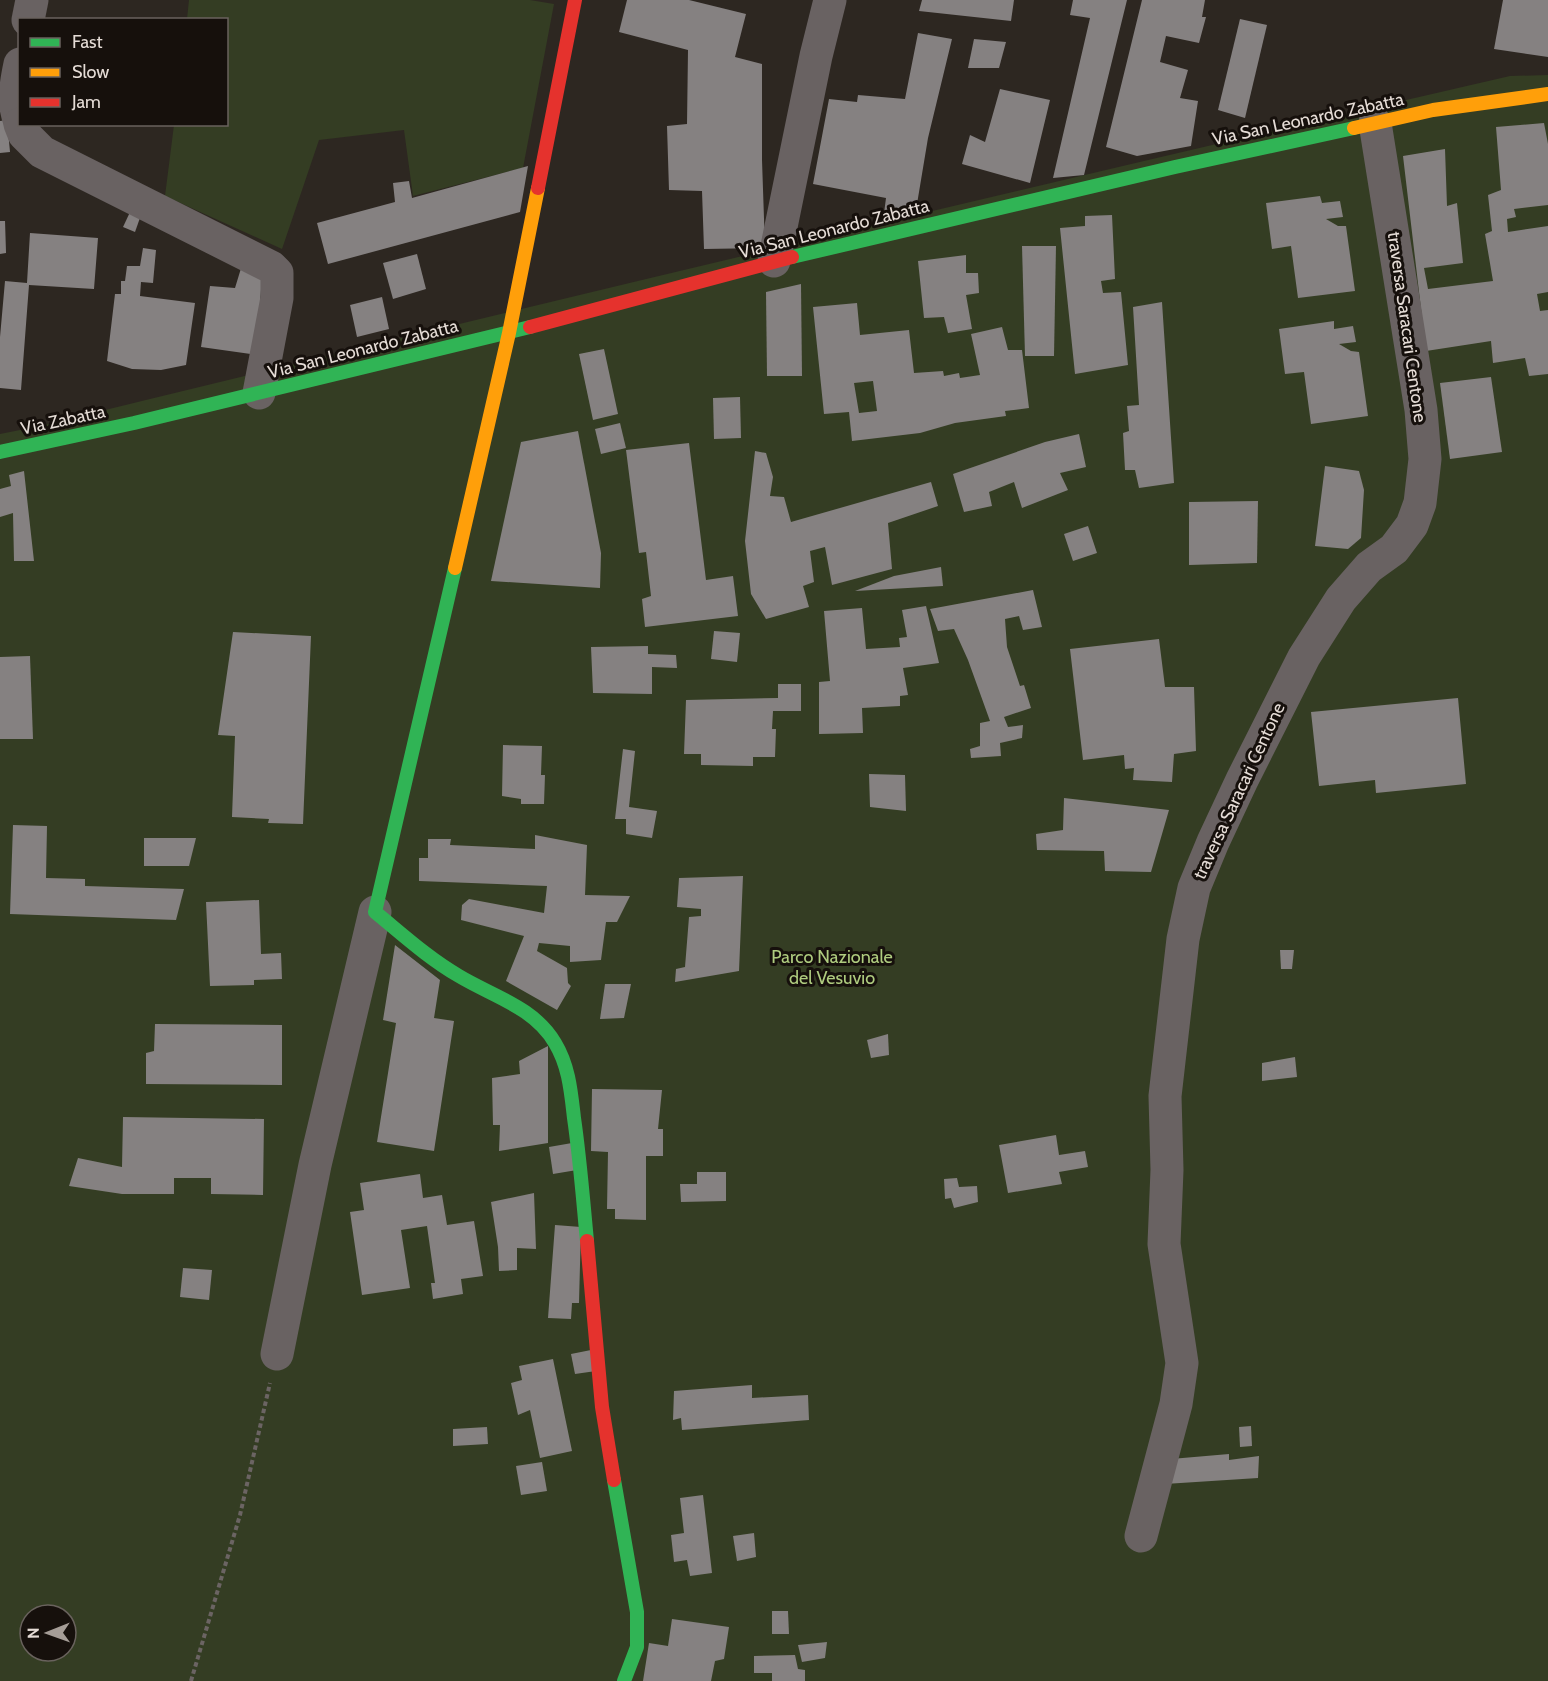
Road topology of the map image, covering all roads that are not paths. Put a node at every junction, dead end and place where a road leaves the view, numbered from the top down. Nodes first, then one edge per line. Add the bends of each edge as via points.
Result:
1 (32, 0) edge
2 (575, 0) edge
3 (830, 0) edge
4 (28, 18) edge
5 (18, 72) edge
6 (1548, 94) edge
7 (18, 118) edge
8 (1375, 123) junction
9 (21, 126) edge
10 (774, 261) junction
11 (508, 333) junction
12 (260, 393) junction
13 (134, 423) joint
14 (0, 452) edge
15 (375, 912) junction
16 (277, 1354) road end
17 (1141, 1536) dead end
18 (624, 1681) edge

1 - 4 street
2 - 11 street
3 - 10 street
5 - 7 street via 15,85
6 - 8 street, Via San Leonardo Zabatta via 1433,110
8 - 10 street, Via San Leonardo Zabatta
8 - 17 street, traversa Saracari Centone via 1420,410 1425,459 1420,503 1412,525 1394,549 1369,567 1341,599 1304,657 1242,780 1194,888 1183,939 1165,1096 1164,1244 1182,1363 1176,1404
9 - 12 street via 42,152 271,267 276,273 277,298
10 - 11 street, Via San Leonardo Zabatta
11 - 12 street, Via San Leonardo Zabatta
11 - 15 street
12 - 13 street, Via San Leonardo Zabatta
13 - 14 street, Via Zabatta
15 - 16 street via 315,1165
15 - 18 street via 432,959 513,1003 537,1021 555,1042 568,1071 580,1158 602,1407 637,1612 637,1647

